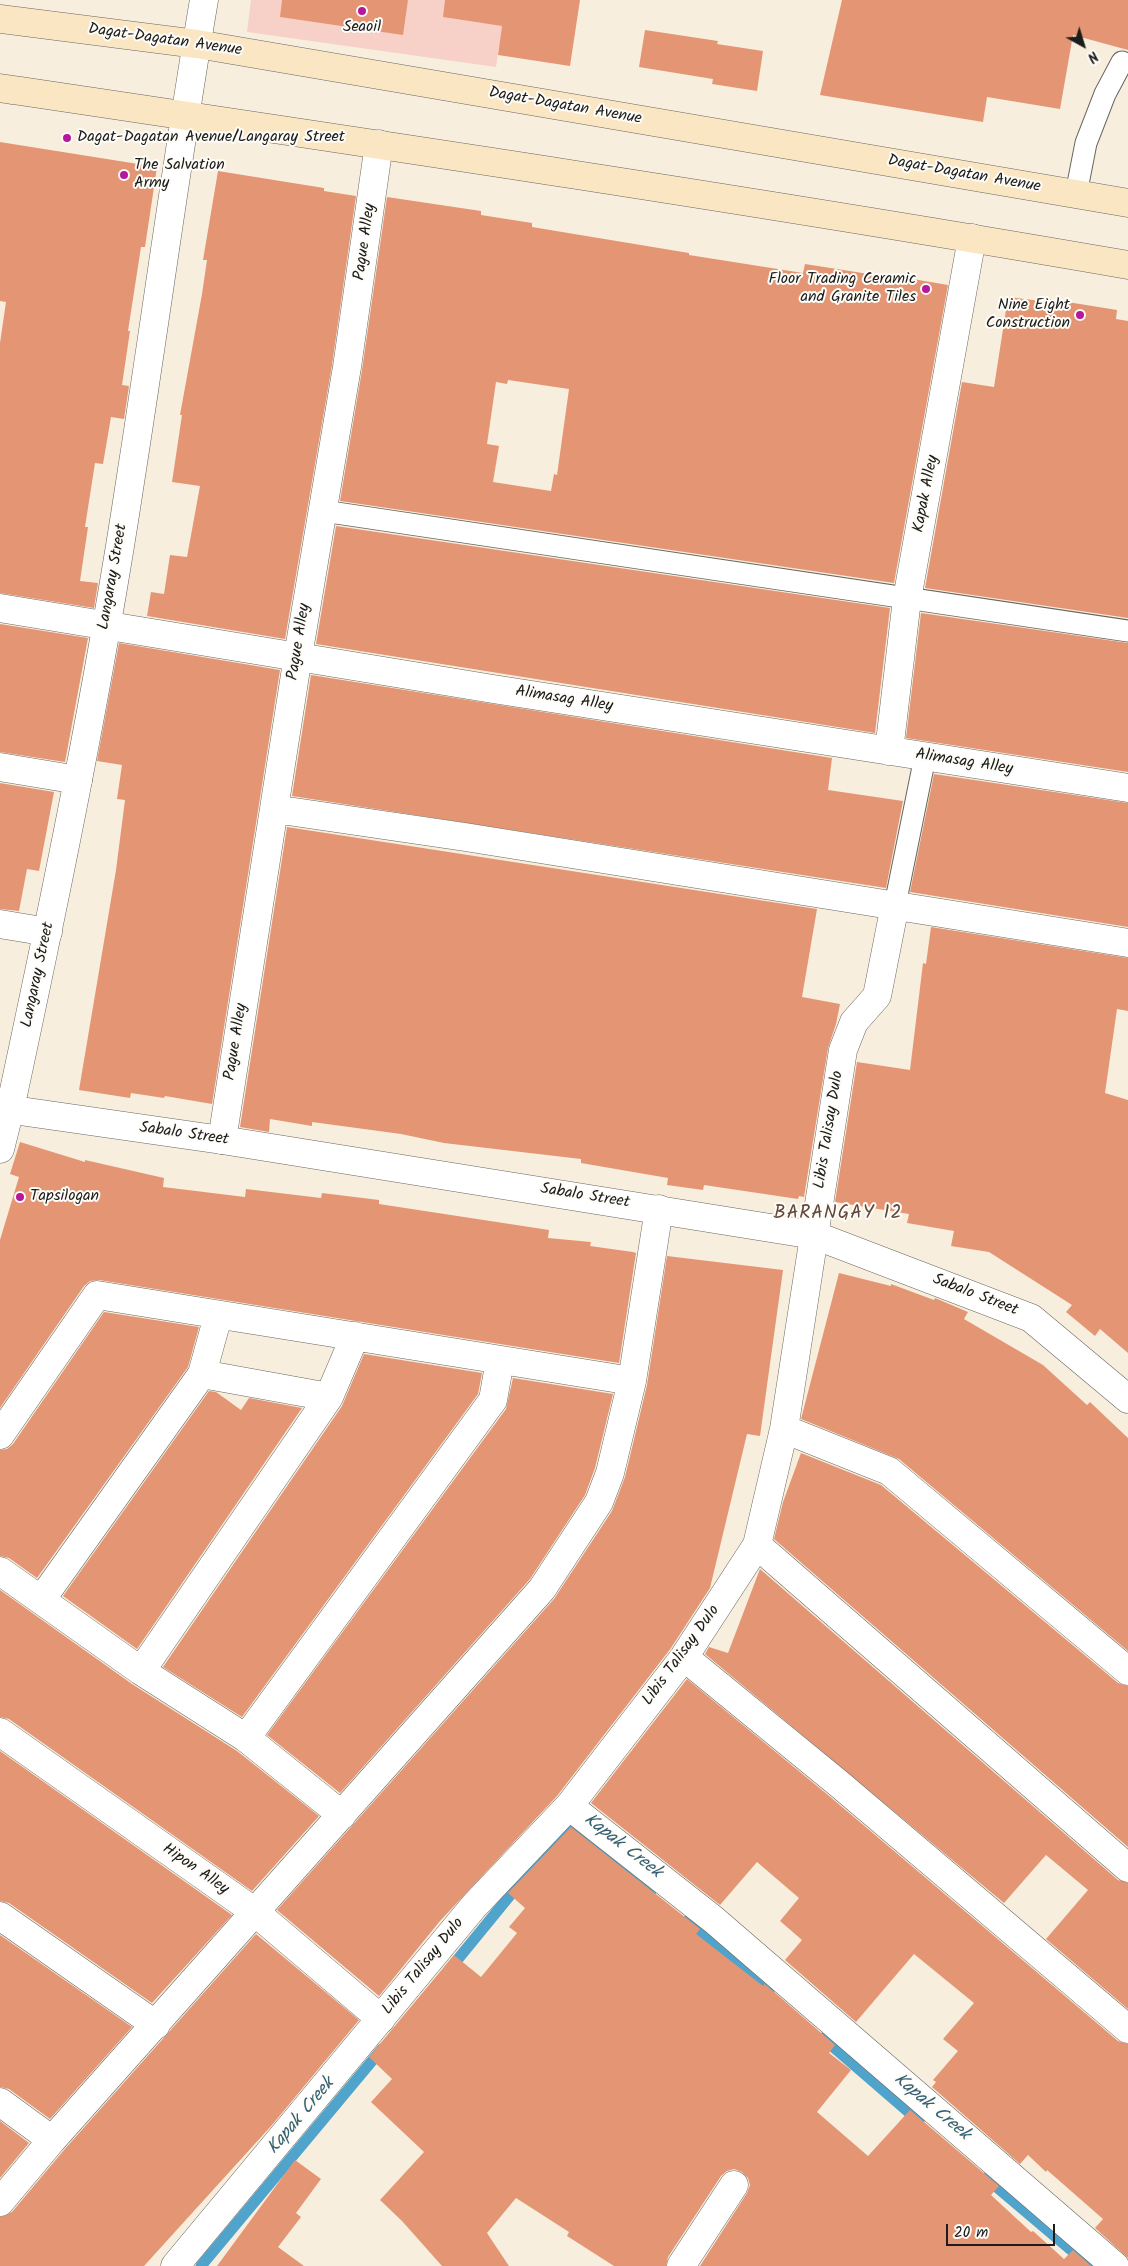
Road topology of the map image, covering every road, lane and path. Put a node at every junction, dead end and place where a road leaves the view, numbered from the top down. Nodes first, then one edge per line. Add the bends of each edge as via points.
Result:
1 (204, 0) edge
2 (0, 19) edge
3 (196, 44) junction
4 (1122, 62) dead end
5 (0, 88) edge
6 (185, 115) junction
7 (379, 144) junction
8 (1076, 194) junction
9 (1128, 203) edge
10 (972, 238) junction
11 (1128, 265) edge
12 (322, 511) junction
13 (907, 599) junction
14 (0, 608) edge
15 (106, 626) junction
16 (1128, 631) edge
17 (298, 656) junction
18 (889, 750) junction
19 (925, 757) junction
20 (0, 768) edge
21 (78, 780) junction
22 (1128, 788) edge
23 (274, 809) junction
24 (895, 905) junction
25 (0, 924) edge
26 (48, 932) junction
27 (1128, 943) edge
28 (5, 1108) edge
29 (222, 1140) junction
30 (0, 1149) edge
31 (659, 1209) junction
32 (814, 1235) junction
33 (218, 1316) junction
34 (355, 1336) junction
35 (500, 1360) junction
36 (202, 1374) junction
37 (632, 1381) junction
38 (329, 1398) junction
39 (1128, 1399) edge
40 (784, 1429) junction
41 (0, 1435) edge
42 (757, 1545) junction
43 (0, 1571) edge
44 (41, 1600) junction
45 (684, 1657) junction
46 (141, 1671) junction
47 (1128, 1671) edge
48 (0, 1732) edge
49 (246, 1738) junction
50 (569, 1806) junction
51 (342, 1815) junction
52 (1128, 1868) edge
53 (255, 1912) junction
54 (0, 1916) edge
55 (381, 2019) junction
56 (156, 2025) junction
57 (1128, 2029) edge
58 (0, 2102) edge
59 (52, 2140) junction
60 (734, 2185) dead end
61 (0, 2202) edge
62 (175, 2266) edge
63 (681, 2266) edge
64 (1115, 2266) edge

1 - 3 street, Langaray Street
2 - 3 main road, Dagat-Dagatan Avenue
3 - 6 street, Langaray Street
3 - 8 main road, Dagat-Dagatan Avenue
4 - 8 lane via 1095,117 1086,143
5 - 6 main road
6 - 7 main road
6 - 15 street, Langaray Street
7 - 10 main road
7 - 12 street, Pague Alley via 357,302
8 - 9 main road, Dagat-Dagatan Avenue
10 - 11 main road
10 - 13 street, Kapak Alley
12 - 13 lane
12 - 17 street, Pague Alley
13 - 16 lane
13 - 18 street, Kapak Alley
14 - 15 street, Alimasag Alley
15 - 17 street, Alimasag Alley
15 - 21 street, Langaray Street
17 - 18 street, Alimasag Alley
17 - 23 street, Pague Alley
18 - 19 street, Alimasag Alley
19 - 22 street, Alimasag Alley
19 - 24 lane
20 - 21 street
21 - 26 street, Langaray Street
23 - 24 street
23 - 29 street, Pague Alley
24 - 27 street
24 - 32 street, Libis Talisay Dulo via 877,996 854,1022 843,1050
25 - 26 street
26 - 28 street, Langaray Street
28 - 29 street, Sabalo Street
28 - 30 street, Langaray Street
29 - 31 street, Sabalo Street
31 - 32 street, Sabalo Street
31 - 37 street
32 - 39 street, Sabalo Street via 1031,1318
32 - 40 street, Libis Talisay Dulo
33 - 34 street
33 - 36 street
33 - 41 street via 98,1295
34 - 35 street
34 - 38 street
35 - 37 street
35 - 49 street via 493,1400
36 - 38 street
36 - 44 street
37 - 51 street via 610,1473 599,1502 542,1590
38 - 46 street
40 - 42 street, Libis Talisay Dulo
40 - 47 street via 889,1471
42 - 45 street, Libis Talisay Dulo
42 - 52 street
43 - 44 street
44 - 46 street
45 - 50 street, Libis Talisay Dulo
45 - 57 street
46 - 49 street
48 - 53 street, Hipon Alley
49 - 51 street
50 - 55 street, Libis Talisay Dulo via 474,1906
50 - 64 street via 714,1920
51 - 53 street
53 - 55 street, Hipon Alley
53 - 56 street
54 - 56 street
55 - 62 street, Libis Talisay Dulo
56 - 59 street
58 - 59 street
59 - 61 street
60 - 63 street

